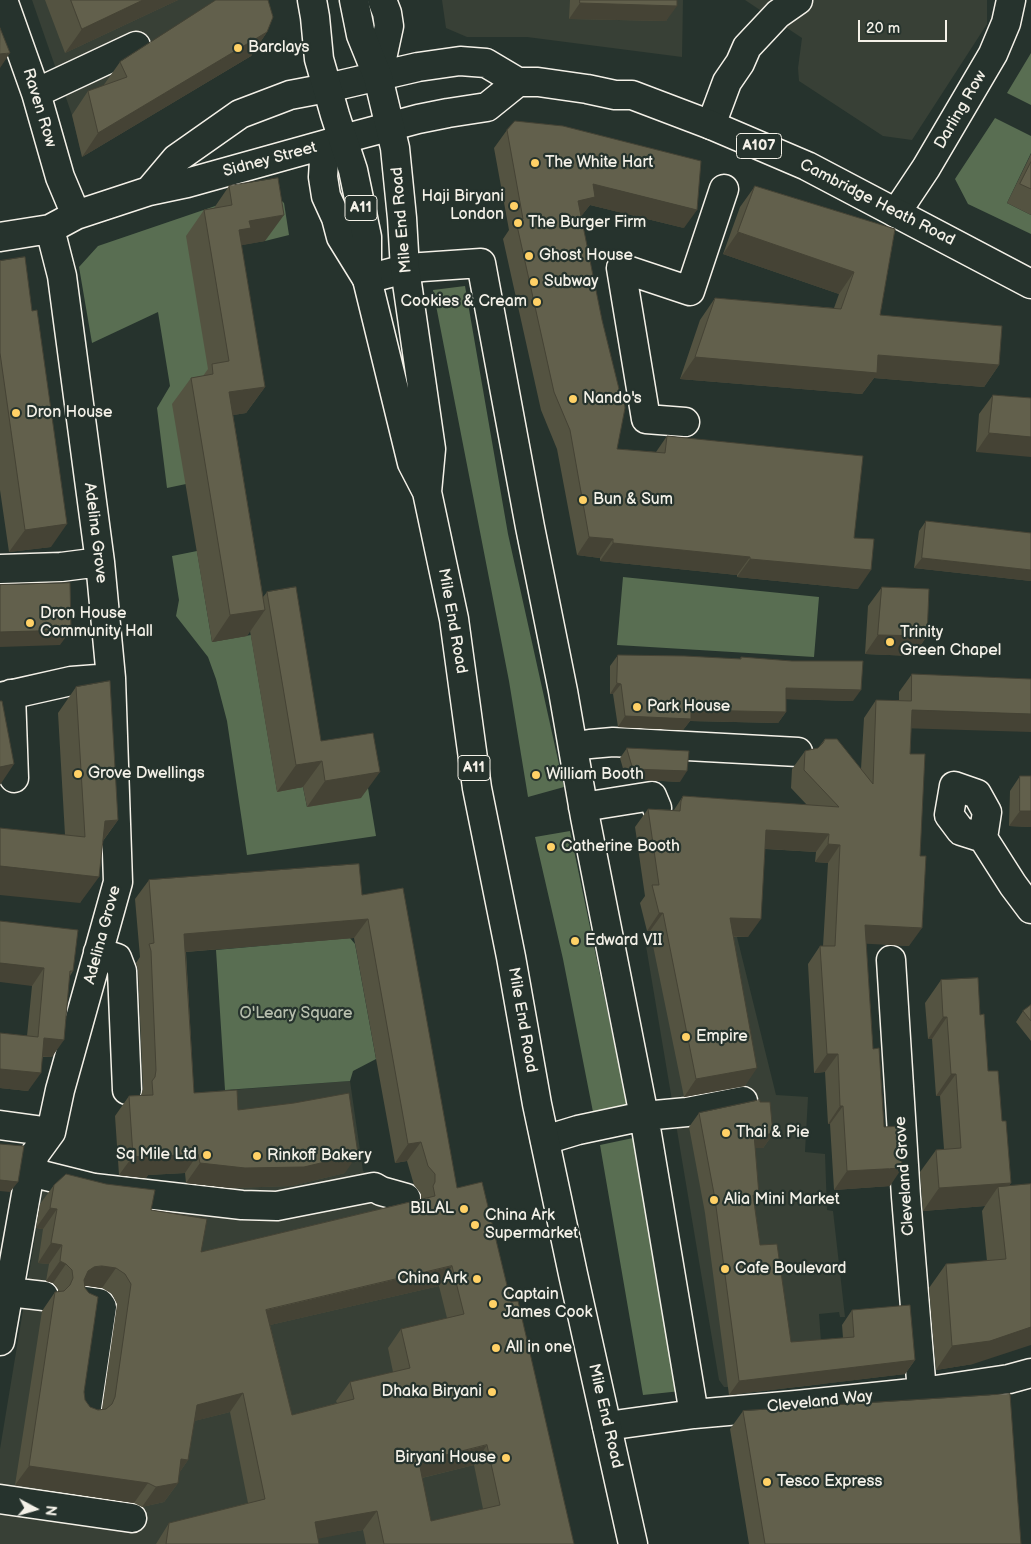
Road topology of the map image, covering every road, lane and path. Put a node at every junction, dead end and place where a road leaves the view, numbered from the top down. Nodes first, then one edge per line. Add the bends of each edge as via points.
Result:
1 (3, 0) edge
2 (312, 0) edge
3 (354, 0) edge
4 (382, 0) edge
5 (798, 0) edge
6 (1011, 0) edge
7 (136, 46) dead end
8 (378, 77) junction
9 (518, 82) junction
10 (328, 88) junction
11 (36, 93) junction
12 (711, 125) junction
13 (389, 126) junction
14 (334, 142) junction
15 (724, 188) dead end
16 (149, 190) junction
17 (896, 213) junction
18 (76, 215) junction
19 (50, 228) junction
20 (0, 237) edge
21 (405, 269) junction
22 (367, 279) junction
23 (1031, 284) edge
24 (685, 422) dead end
25 (427, 492) junction
26 (100, 562) junction
27 (0, 569) edge
28 (111, 678) junction
29 (6, 695) edge
30 (573, 747) junction
31 (798, 752) dead end
32 (14, 778) edge
33 (583, 808) junction
34 (657, 808) edge
35 (983, 838) dead end
36 (1031, 909) edge
37 (98, 952) junction
38 (891, 960) dead end
39 (127, 1090) dead end
40 (743, 1101) dead end
41 (644, 1116) junction
42 (0, 1125) edge
43 (51, 1132) junction
44 (545, 1140) junction
45 (30, 1172) junction
46 (406, 1198) dead end
47 (9, 1292) junction
48 (44, 1296) dead end
49 (86, 1301) edge
50 (0, 1341) edge
51 (1031, 1373) edge
52 (922, 1392) junction
53 (86, 1414) edge
54 (694, 1414) junction
55 (607, 1426) junction
56 (0, 1499) edge
57 (132, 1518) dead end
58 (633, 1544) edge

1 - 11 main road, Raven Row
2 - 10 main road, A11 via 319,59
3 - 8 main road, A11 via 361,35
4 - 8 main road, A11 via 389,26
5 - 12 main road via 778,14 746,47 740,63 726,82
6 - 17 main road, Darling Row via 1006,23 993,54
7 - 11 main road
8 - 9 main road, Cambridge Heath Road / A107 via 460,61 486,64
8 - 10 main road, Cambridge Heath Road / A107
8 - 13 main road, A11
9 - 12 main road, Cambridge Heath Road / A107 via 632,95
9 - 13 main road via 487,108
10 - 14 main road, Mile End Road / A11
10 - 16 main road via 290,95 240,114 176,159
11 - 18 main road, Raven Row via 60,177
12 - 17 main road, Cambridge Heath Road / A107 via 807,166
13 - 14 main road, Sidney Street
13 - 21 main road, Mile End Road / A11 via 395,148
14 - 16 main road, Sidney Street via 187,183
14 - 22 main road, Mile End Road / A11 via 353,170 367,238
15 - 24 main road via 690,291 621,268 646,419
16 - 18 main road, Sidney Street
17 - 23 main road, Cambridge Heath Road / A107
18 - 19 main road, Sidney Street
19 - 20 main road, Sidney Street
19 - 26 main road, Adelina Grove via 62,276
21 - 22 main road
21 - 25 main road, Mile End Road / A11 via 430,449
21 - 30 main road via 481,263
22 - 25 main road, Mile End Road / A11 via 412,463
25 - 44 main road, Mile End Road / A11 via 454,619 477,788
26 - 27 main road
26 - 28 main road, Adelina Grove
28 - 29 main road via 71,681
28 - 37 main road, Adelina Grove via 118,882
29 - 32 main road
30 - 31 main road via 612,742
30 - 33 main road
33 - 34 main road via 652,796
33 - 41 main road
35 - 36 main road
37 - 39 main road via 117,958 122,971
37 - 43 main road, Adelina Grove
38 - 52 main road, Cleveland Grove
40 - 41 main road
41 - 44 main road
41 - 54 main road
42 - 43 main road
43 - 45 main road via 35,1154
44 - 55 main road, Mile End Road / A11
45 - 46 main road via 94,1188 242,1204 277,1206 374,1186
45 - 47 main road
47 - 48 main road
47 - 50 main road
49 - 53 main road via 99,1303 102,1308
51 - 52 main road, Cleveland Way
52 - 54 main road, Cleveland Way
54 - 55 main road, Cleveland Way
55 - 58 main road, Mile End Road / A11
56 - 57 main road

